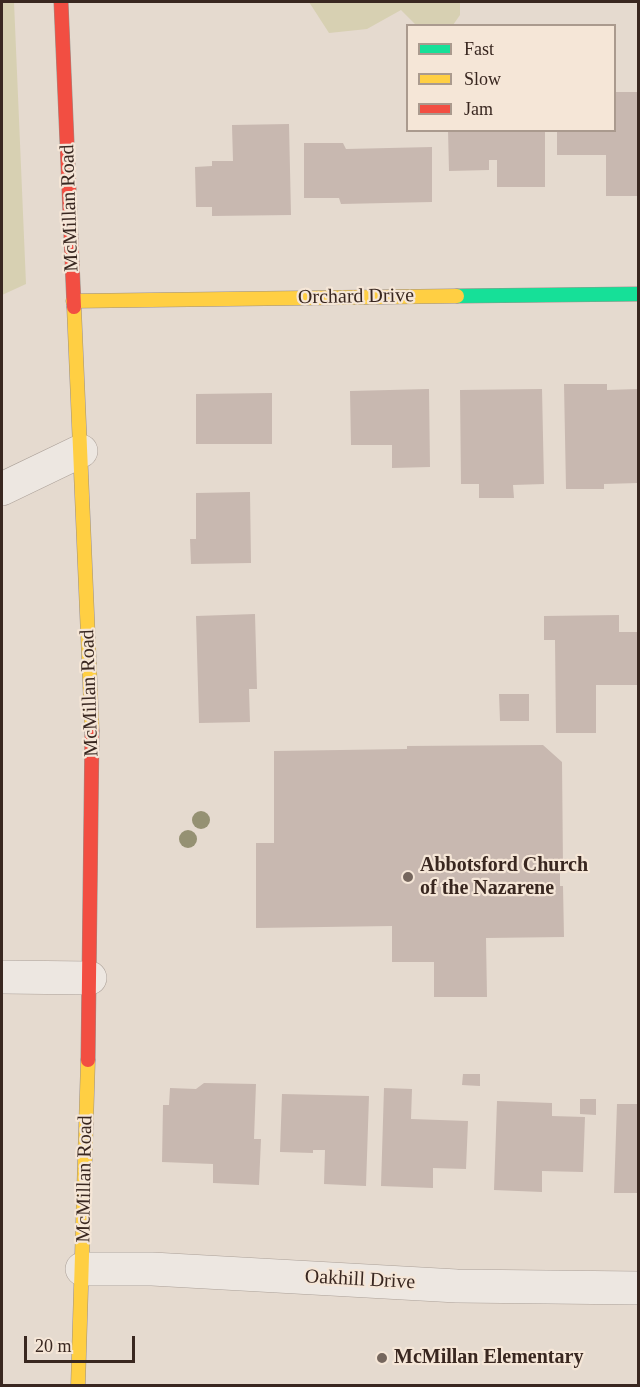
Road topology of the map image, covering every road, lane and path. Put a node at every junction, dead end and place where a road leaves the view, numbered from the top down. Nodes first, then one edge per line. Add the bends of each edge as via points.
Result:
1 (61, 2) edge
2 (639, 294) edge
3 (74, 301) junction
4 (81, 451) junction
5 (2, 489) edge
6 (2, 977) edge
7 (90, 978) junction
8 (82, 1269) junction
9 (639, 1288) edge
10 (78, 1386) edge

1 - 3 street, McMillan Road
2 - 3 street, Orchard Drive
3 - 4 street, McMillan Road
4 - 5 street
4 - 7 street, McMillan Road via 93,745
6 - 7 street
7 - 8 street, McMillan Road
8 - 9 street, Oakhill Drive via 152,1269 458,1286
8 - 10 street, McMillan Road

